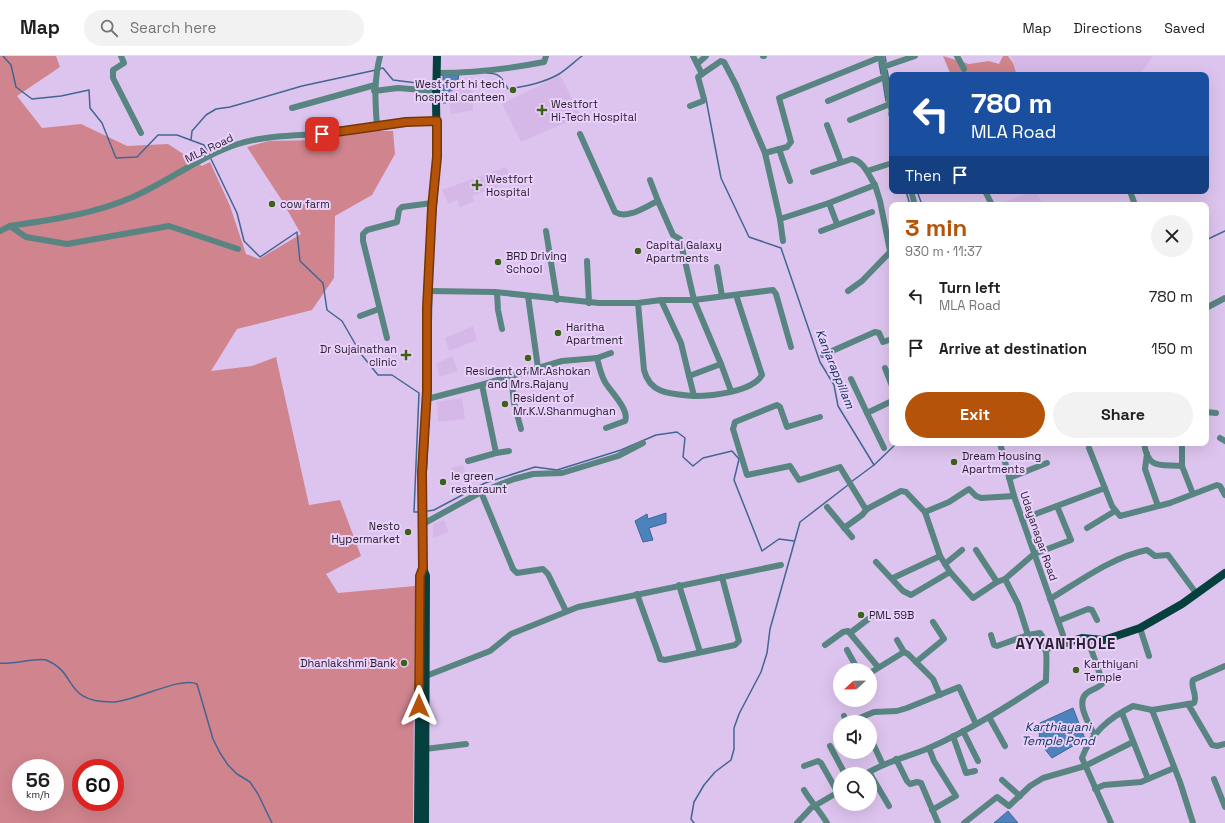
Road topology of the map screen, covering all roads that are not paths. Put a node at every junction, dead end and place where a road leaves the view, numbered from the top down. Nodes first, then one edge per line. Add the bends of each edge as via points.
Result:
1 (121, 56) edge
2 (380, 56) edge
3 (437, 56) edge
4 (546, 56) edge
5 (693, 56) edge
6 (706, 56) edge
7 (881, 56) edge
8 (915, 56) edge
9 (957, 56) edge
10 (697, 64) junction
11 (883, 67) junction
12 (964, 69) dead end
13 (437, 73) junction
14 (700, 75) junction
15 (885, 77) junction
16 (436, 87) junction
17 (375, 88) junction
18 (889, 99) edge
19 (828, 101) dead end
20 (889, 104) edge
21 (690, 106) dead end
22 (292, 108) dead end
23 (850, 120) dead end
24 (437, 121) junction
25 (826, 125) dead end
26 (377, 126) junction
27 (141, 133) dead end
28 (580, 134) dead end
29 (779, 149) junction
30 (765, 153) junction
31 (841, 162) junction
32 (889, 164) edge
33 (867, 171) junction
34 (813, 172) dead end
35 (650, 180) dead end
36 (790, 181) dead end
37 (875, 185) junction
38 (658, 200) junction
39 (432, 203) junction
40 (829, 203) junction
41 (872, 212) dead end
42 (780, 219) junction
43 (837, 224) junction
44 (10, 226) junction
45 (546, 230) dead end
46 (0, 231) edge
47 (821, 231) dead end
48 (783, 241) dead end
49 (889, 241) edge
50 (238, 249) dead end
51 (889, 252) edge
52 (588, 262) dead end
53 (717, 267) dead end
54 (428, 291) junction
55 (848, 291) dead end
56 (497, 292) junction
57 (736, 295) junction
58 (528, 296) junction
59 (722, 296) junction
60 (1225, 298) edge
61 (557, 300) junction
62 (661, 300) junction
63 (694, 300) junction
64 (589, 302) junction
65 (638, 303) junction
66 (1209, 306) edge
67 (379, 309) junction
68 (360, 316) dead end
69 (502, 329) dead end
70 (387, 338) dead end
71 (889, 340) edge
72 (791, 347) dead end
73 (612, 353) dead end
74 (823, 355) dead end
75 (597, 358) junction
76 (721, 364) junction
77 (538, 368) junction
78 (885, 368) dead end
79 (511, 376) junction
80 (689, 376) junction
81 (889, 378) edge
82 (851, 379) dead end
83 (482, 385) junction
84 (731, 391) junction
85 (694, 396) junction
86 (427, 399) junction
87 (889, 402) edge
88 (1209, 412) edge
89 (867, 413) junction
90 (1216, 413) dead end
91 (820, 417) dead end
92 (606, 428) dead end
93 (522, 429) dead end
94 (643, 443) dead end
95 (1002, 446) edge
96 (1145, 446) edge
97 (1182, 446) edge
98 (884, 448) dead end
99 (1089, 448) dead end
100 (510, 451) dead end
101 (496, 453) junction
102 (1146, 454) junction
103 (468, 461) dead end
104 (1047, 463) dead end
105 (1182, 466) junction
106 (1009, 478) junction
107 (1105, 488) junction
108 (481, 492) junction
109 (1193, 494) junction
110 (1225, 495) edge
111 (1014, 496) junction
112 (1058, 506) junction
113 (1158, 506) junction
114 (827, 508) dead end
115 (867, 509) junction
116 (1115, 511) junction
117 (925, 512) junction
118 (1022, 519) junction
119 (424, 524) junction
120 (844, 528) junction
121 (1087, 528) dead end
122 (852, 537) dead end
123 (962, 550) dead end
124 (976, 550) dead end
125 (1034, 554) junction
126 (940, 556) junction
127 (876, 562) dead end
128 (945, 564) junction
129 (781, 565) dead end
130 (423, 568) junction
131 (950, 572) junction
132 (1225, 573) edge
133 (722, 577) junction
134 (893, 578) junction
135 (1005, 579) junction
136 (997, 582) junction
137 (679, 585) junction
138 (1196, 593) junction
139 (637, 594) junction
140 (1050, 599) junction
141 (566, 611) junction
142 (871, 617) dead end
143 (1097, 620) dead end
144 (1058, 621) junction
145 (933, 622) dead end
146 (1140, 628) junction
147 (850, 633) junction
148 (990, 635) dead end
149 (1028, 635) junction
150 (1090, 639) junction
151 (897, 640) dead end
152 (1065, 640) junction
153 (825, 645) dead end
154 (847, 650) dead end
155 (1045, 650) junction
156 (700, 652) junction
157 (904, 652) junction
158 (1149, 656) dead end
159 (916, 662) junction
160 (854, 663) edge
161 (1225, 666) edge
162 (878, 667) joint
163 (426, 676) junction
164 (940, 695) junction
165 (1188, 704) junction
166 (1152, 710) junction
167 (1122, 713) junction
168 (867, 715) edge
169 (989, 717) junction
170 (976, 724) junction
171 (963, 731) junction
172 (1094, 734) junction
173 (953, 736) junction
174 (1133, 742) junction
175 (466, 744) dead end
176 (1225, 744) edge
177 (830, 746) dead end
178 (1005, 746) dead end
179 (929, 748) junction
180 (425, 749) junction
181 (877, 752) edge
182 (896, 759) junction
183 (978, 761) dead end
184 (883, 765) junction
185 (804, 766) dead end
186 (1085, 766) junction
187 (841, 767) edge
188 (877, 768) edge
189 (1174, 768) junction
190 (975, 771) dead end
191 (1148, 779) junction
192 (1214, 779) dead end
193 (1002, 780) dead end
194 (833, 782) edge
195 (877, 787) edge
196 (1095, 789) junction
197 (804, 790) dead end
198 (833, 795) edge
199 (1020, 796) junction
200 (889, 806) dead end
201 (813, 807) junction
202 (1225, 807) edge
203 (932, 810) junction
204 (418, 823) edge
205 (425, 823) edge
206 (797, 823) edge
207 (827, 823) edge
208 (938, 823) edge
209 (964, 823) edge
210 (1111, 823) edge
211 (1193, 823) edge

1 - 27 street via 124,63 113,70 112,74
2 - 17 street
3 - 13 main road
4 - 13 street via 544,62 519,67 467,73
5 - 10 street
6 - 10 street
7 - 11 street
7 - 29 street via 779,98 791,142 789,146
8 - 11 street
9 - 12 street
10 - 14 street
11 - 15 street
13 - 16 main road
14 - 21 street via 704,101
14 - 30 street via 721,61 724,62
15 - 18 street
15 - 19 street
16 - 17 street
16 - 24 main road
17 - 22 street
17 - 26 street
20 - 23 street
24 - 26 street, MLA Road
24 - 39 main road via 437,163
25 - 31 street
26 - 44 street, MLA Road via 335,133 267,137 239,144 134,197 102,209
28 - 38 street via 615,212 627,215
29 - 30 street
29 - 36 street
30 - 42 street
31 - 33 street via 856,159
31 - 34 street
32 - 33 street
33 - 37 street
35 - 38 street
37 - 40 street
37 - 49 street
38 - 63 street via 673,235 680,239
39 - 54 main road
39 - 67 street via 402,207 397,222 367,230 363,234
40 - 42 street
40 - 43 street
41 - 43 street
42 - 48 street
43 - 47 street
44 - 46 street, MLA Road
44 - 50 street via 26,237 67,244 169,226
45 - 61 street
51 - 55 street via 862,281
52 - 64 street
53 - 59 street
54 - 56 street
54 - 86 main road
56 - 58 street
56 - 69 street
57 - 59 street
57 - 72 street via 773,290
57 - 84 street via 762,375 750,384
58 - 61 street
58 - 77 street
59 - 63 street
60 - 66 street
61 - 64 street
62 - 63 street
62 - 65 street
62 - 80 street via 681,343
63 - 76 street
64 - 65 street
65 - 85 street via 647,379 656,389 663,392
67 - 68 street
67 - 70 street
71 - 74 street via 883,342 879,333 875,332
73 - 75 street
75 - 77 street via 562,361
75 - 92 street via 605,383 626,415 625,421
76 - 80 street
76 - 84 street
77 - 79 street
78 - 81 street
79 - 83 street
79 - 93 street via 514,403
80 - 85 street
82 - 89 street
83 - 86 street
83 - 101 street
84 - 85 street
86 - 119 main road via 422,472
87 - 89 street
88 - 90 street
89 - 98 street
91 - 115 street via 786,427 780,407 777,405 735,422 733,429 746,473 749,475 790,466 799,480 840,467
94 - 108 street via 618,456 562,473 532,474 514,478
95 - 106 street, Udayanagar Road
96 - 102 street
97 - 105 street
99 - 107 street
100 - 101 street
101 - 103 street
102 - 105 street via 1159,466
102 - 113 street via 1145,469
104 - 106 street
105 - 109 street
106 - 111 street, Udayanagar Road
107 - 112 street
107 - 116 street
108 - 119 street
108 - 141 street via 513,569 517,573 543,569
109 - 110 street via 1217,485
109 - 113 street
111 - 117 street via 982,498 969,489 949,502
111 - 118 street, Udayanagar Road
112 - 118 street
112 - 125 street via 1071,540
113 - 116 street via 1120,516
114 - 120 street
115 - 117 street via 904,490
115 - 120 street
116 - 121 street
117 - 126 street
118 - 125 street, Udayanagar Road
119 - 130 main road
120 - 122 street
123 - 128 street
124 - 136 street
125 - 135 street
125 - 140 street, Udayanagar Road
126 - 128 street
126 - 134 street
127 - 134 street
128 - 131 street
129 - 133 street
130 - 163 main road via 426,576
130 - 204 main road via 420,576
131 - 134 street via 911,595 903,591
131 - 136 street via 972,598
132 - 138 main road
133 - 137 street
133 - 156 street via 739,641 735,645
135 - 136 street
135 - 149 street via 1018,604
137 - 139 street
137 - 156 street
138 - 140 street via 1168,555 1155,556 1147,550 1110,564
138 - 146 main road
139 - 141 street
139 - 156 street via 660,659
140 - 144 street, Udayanagar Road
141 - 163 street via 512,634 490,650
142 - 147 street
143 - 144 street via 1092,610 1088,609
144 - 152 street, Udayanagar Road
145 - 159 street via 944,639
146 - 150 main road via 1104,640
146 - 158 street
147 - 153 street via 843,632
147 - 162 street
148 - 149 street via 997,646
149 - 155 street via 1040,633
150 - 152 main road
150 - 172 street via 1103,683 1085,694 1082,702 1085,716
151 - 157 street
152 - 155 street
154 - 160 street
155 - 169 street via 1046,681
157 - 159 street
157 - 162 street
159 - 164 street via 933,679
161 - 165 street via 1193,680 1196,701
163 - 180 main road
164 - 168 street via 897,711 874,712
164 - 170 street via 959,687
165 - 166 street
165 - 176 street via 1212,745
166 - 167 street via 1133,706
166 - 189 street
167 - 172 street
167 - 174 street
169 - 170 street
169 - 178 street
170 - 171 street
171 - 173 street
171 - 183 street
172 - 186 street via 1082,758
173 - 179 street
173 - 190 street via 966,773
174 - 186 street
174 - 191 street
175 - 180 street
177 - 187 street
179 - 182 street
179 - 203 street via 934,761 956,796
180 - 205 main road
181 - 184 street
182 - 184 street
182 - 203 street via 910,784 921,783
184 - 188 street
185 - 194 street via 818,761
186 - 196 street
186 - 199 street via 1043,778
189 - 191 street
189 - 211 street
191 - 196 street
192 - 202 street
193 - 199 street
195 - 200 street
196 - 210 street
197 - 201 street
198 - 201 street
199 - 209 street via 1009,806 1000,798 995,798
201 - 206 street
201 - 207 street via 820,811
203 - 208 street

